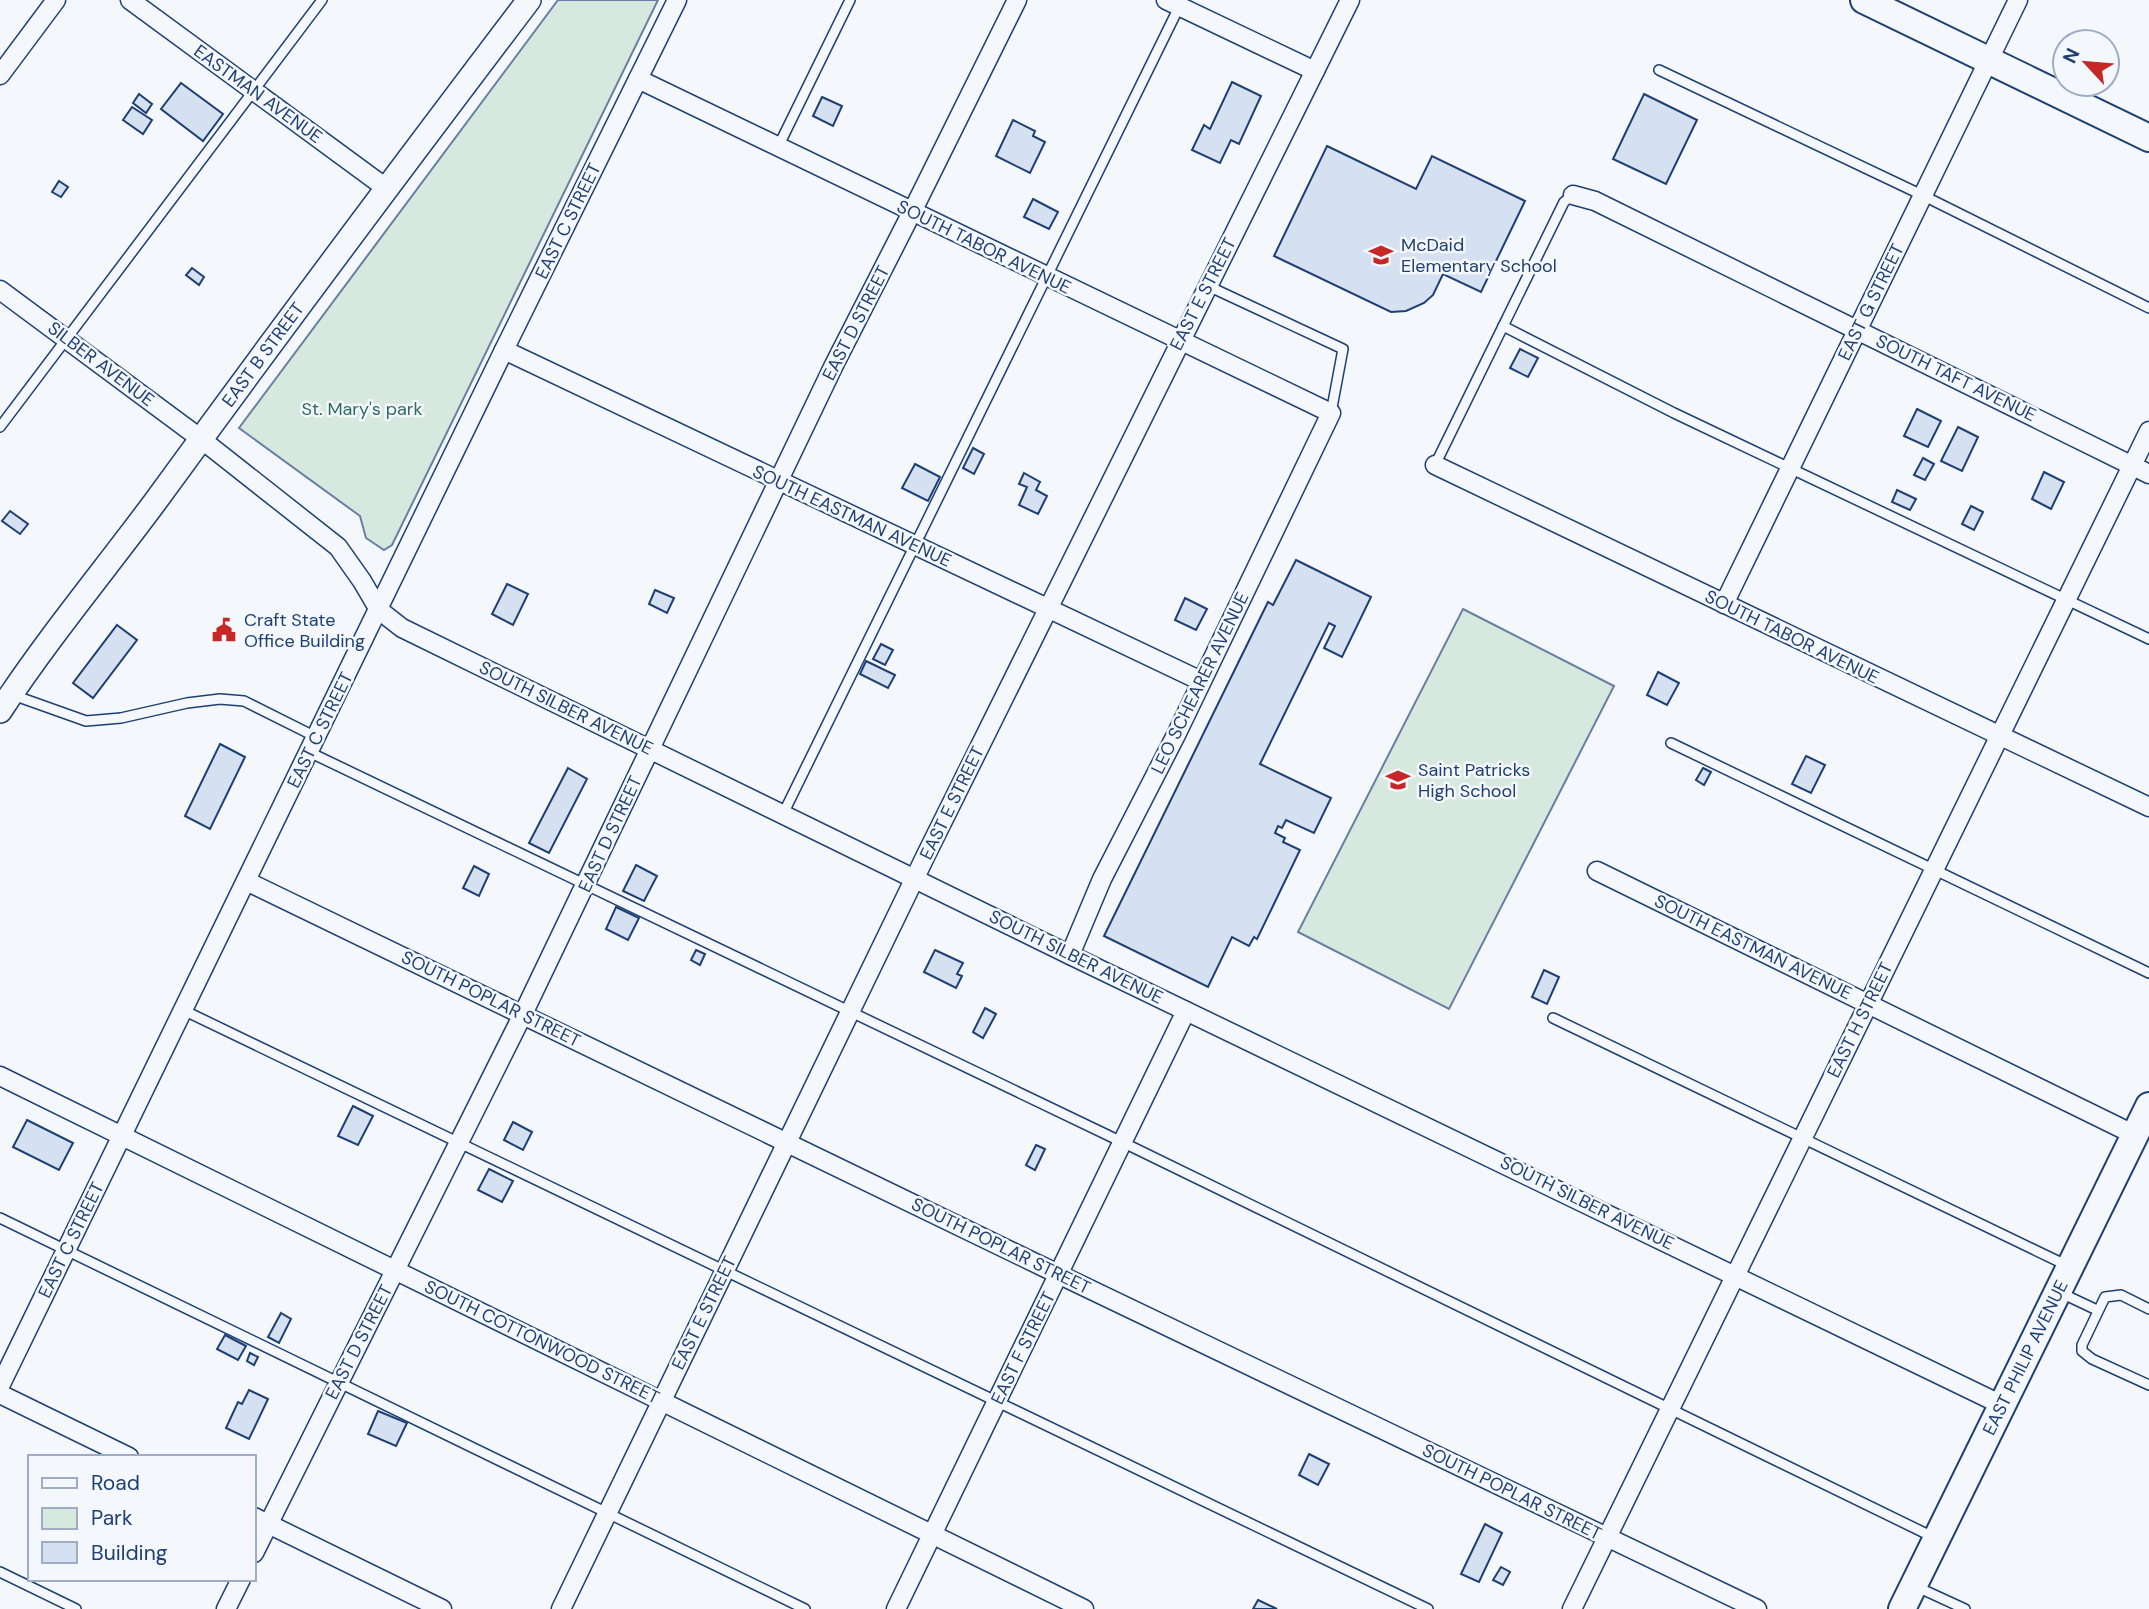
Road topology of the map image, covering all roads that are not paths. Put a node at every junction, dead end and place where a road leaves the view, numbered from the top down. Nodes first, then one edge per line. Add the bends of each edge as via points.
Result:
1 (56, 0) edge
2 (130, 0) edge
3 (321, 0) edge
4 (529, 0) edge
5 (677, 0) edge
6 (850, 0) edge
7 (1017, 0) edge
8 (1350, 0) edge
9 (1864, 0) edge
10 (2018, 0) edge
11 (1176, 2) edge
12 (1988, 60) junction
13 (1659, 70) dead end
14 (1315, 71) junction
15 (0, 75) edge
16 (638, 79) junction
17 (253, 90) junction
18 (2149, 138) edge
19 (778, 146) junction
20 (386, 188) junction
21 (1573, 195) joint
22 (1922, 195) junction
23 (912, 212) junction
24 (1046, 277) junction
25 (1208, 286) junction
26 (0, 290) edge
27 (2149, 308) edge
28 (1503, 326) junction
29 (1857, 329) junction
30 (67, 338) junction
31 (1180, 341) junction
32 (504, 350) junction
33 (1331, 413) junction
34 (0, 427) edge
35 (2149, 431) edge
36 (201, 439) junction
37 (1434, 466) joint
38 (2132, 466) junction
39 (1790, 468) junction
40 (2149, 474) edge
41 (778, 480) junction
42 (915, 545) junction
43 (2066, 600) junction
44 (1724, 604) junction
45 (1048, 608) junction
46 (379, 610) junction
47 (2149, 639) edge
48 (1201, 681) junction
49 (5, 703) edge
50 (1999, 736) junction
51 (1671, 743) dead end
52 (312, 745) junction
53 (650, 749) junction
54 (2149, 807) edge
55 (783, 814) junction
56 (1934, 870) junction
57 (1597, 871) dead end
58 (915, 878) junction
59 (246, 881) junction
60 (586, 885) junction
61 (1070, 955) junction
62 (2149, 973) edge
63 (1868, 1004) junction
64 (183, 1010) junction
65 (850, 1011) junction
66 (1186, 1011) junction
67 (523, 1014) junction
68 (1553, 1018) dead end
69 (0, 1076) edge
70 (2149, 1106) edge
71 (2135, 1135) junction
72 (122, 1136) junction
73 (1803, 1138) junction
74 (459, 1142) junction
75 (1122, 1142) junction
76 (787, 1143) junction
77 (0, 1218) edge
78 (66, 1250) junction
79 (2070, 1267) junction
80 (395, 1270) junction
81 (725, 1270) junction
82 (1058, 1274) junction
83 (1736, 1275) junction
84 (2059, 1292) junction
85 (2149, 1309) edge
86 (2098, 1310) junction
87 (339, 1382) junction
88 (2149, 1385) edge
89 (0, 1386) edge
90 (0, 1394) edge
91 (662, 1401) junction
92 (997, 1401) junction
93 (2002, 1405) junction
94 (1670, 1408) junction
95 (125, 1455) edge
96 (607, 1513) junction
97 (261, 1521) edge
98 (932, 1535) junction
99 (1607, 1537) junction
100 (1937, 1538) junction
101 (256, 1544) edge
102 (0, 1572) edge
103 (240, 1581) edge
104 (1914, 1585) junction
105 (76, 1609) edge
106 (226, 1609) edge
107 (442, 1609) edge
108 (561, 1609) edge
109 (805, 1609) edge
110 (896, 1609) edge
111 (1084, 1609) edge
112 (1428, 1609) edge
113 (1572, 1609) edge
114 (1757, 1609) edge
115 (1902, 1609) edge
116 (1965, 1609) edge

1 - 15 street
2 - 17 street, EASTMAN AVENUE
3 - 17 lane
4 - 20 street, EAST B STREET
5 - 16 street, EAST C STREET
6 - 19 lane
7 - 23 street, EAST D STREET
8 - 14 street, EAST E STREET
9 - 12 main road
10 - 12 street, EAST G STREET
11 - 14 street
11 - 24 lane
12 - 18 main road
12 - 22 street, EAST G STREET
13 - 22 lane
14 - 25 street, EAST E STREET
16 - 19 street, SOUTH TABOR AVENUE
16 - 32 street, EAST C STREET
17 - 20 street, EASTMAN AVENUE
17 - 30 lane
19 - 23 street, SOUTH TABOR AVENUE
20 - 36 street, EAST B STREET
21 - 28 lane via 1564,202
21 - 29 street, SOUTH TAFT AVENUE via 1595,201
22 - 27 lane
22 - 29 street, EAST G STREET
23 - 24 street, SOUTH TABOR AVENUE
23 - 41 street, EAST D STREET
24 - 31 street, SOUTH TABOR AVENUE
24 - 42 lane
25 - 31 street, EAST E STREET
25 - 33 lane via 1343,349
26 - 30 street, SILBER AVENUE
28 - 37 lane
28 - 39 lane
29 - 38 street, SOUTH TAFT AVENUE
29 - 39 street, EAST G STREET
30 - 34 lane
30 - 36 street, SILBER AVENUE
31 - 33 street, SOUTH TABOR AVENUE
31 - 45 street, EAST E STREET
32 - 41 street, SOUTH EASTMAN AVENUE
32 - 46 street, EAST C STREET
33 - 48 street, LEO SCHEARER AVENUE
35 - 38 street, EAST H STREET
36 - 46 street, SOUTH SILBER AVENUE via 338,547
36 - 49 street, EAST B STREET
37 - 44 street, SOUTH TABOR AVENUE
38 - 40 street, SOUTH TAFT AVENUE
38 - 43 street, EAST H STREET
39 - 43 lane
39 - 44 street, EAST G STREET
41 - 42 street, SOUTH EASTMAN AVENUE
41 - 53 street, EAST D STREET
42 - 45 street, SOUTH EASTMAN AVENUE
42 - 55 lane
43 - 47 lane
43 - 50 street, EAST H STREET
44 - 50 street, SOUTH TABOR AVENUE
45 - 48 street, SOUTH EASTMAN AVENUE
45 - 58 street, EAST E STREET
46 - 52 street, EAST C STREET
46 - 53 street, SOUTH SILBER AVENUE via 402,628
48 - 61 street, LEO SCHEARER AVENUE via 1102,878
49 - 52 lane via 86,721 187,703 244,701
50 - 54 street, SOUTH TABOR AVENUE
50 - 56 street, EAST H STREET
51 - 56 lane
52 - 59 street, EAST C STREET
52 - 60 lane
53 - 55 street, SOUTH SILBER AVENUE
53 - 60 street, EAST D STREET
55 - 58 street, SOUTH SILBER AVENUE
56 - 62 lane
56 - 63 street, EAST H STREET
57 - 63 street, SOUTH EASTMAN AVENUE
58 - 61 street, SOUTH SILBER AVENUE
58 - 65 street, EAST E STREET
59 - 64 street, EAST C STREET
59 - 67 street, SOUTH POPLAR STREET
60 - 65 lane
60 - 67 street, EAST D STREET
61 - 66 street, SOUTH SILBER AVENUE
63 - 71 street, SOUTH EASTMAN AVENUE
63 - 73 street, EAST H STREET
64 - 72 street, EAST C STREET
64 - 74 lane
65 - 75 lane
65 - 76 street, EAST E STREET
66 - 75 street, EAST F STREET
66 - 83 street, SOUTH SILBER AVENUE
67 - 74 street, EAST D STREET
67 - 76 street, SOUTH POPLAR STREET
68 - 73 lane
69 - 72 street, SOUTH COTTONWOOD STREET
70 - 71 main road, EAST PHILIP AVENUE
71 - 79 main road, EAST PHILIP AVENUE
72 - 78 street, EAST C STREET
72 - 80 street, SOUTH COTTONWOOD STREET
73 - 79 lane
73 - 83 street, EAST H STREET
74 - 80 street, EAST D STREET
74 - 81 lane
75 - 82 street, EAST F STREET
75 - 94 lane
76 - 81 street, EAST E STREET
76 - 82 street, SOUTH POPLAR STREET
77 - 78 lane
78 - 87 lane
78 - 89 street, EAST C STREET
79 - 84 main road, EAST PHILIP AVENUE
80 - 87 street, EAST D STREET
80 - 91 street, SOUTH COTTONWOOD STREET
81 - 91 street, EAST E STREET
81 - 92 lane
82 - 92 street, EAST F STREET
82 - 99 street, SOUTH POPLAR STREET
83 - 93 street, SOUTH SILBER AVENUE
83 - 94 street, EAST H STREET
84 - 86 lane
84 - 93 main road, EAST PHILIP AVENUE
85 - 86 lane via 2122,1295 2105,1297
86 - 88 lane via 2082,1351
87 - 96 lane
87 - 97 street, EAST D STREET
90 - 95 street
91 - 96 street, EAST E STREET
91 - 98 street, SOUTH COTTONWOOD STREET
92 - 98 street, EAST F STREET
92 - 112 lane
93 - 100 main road, EAST PHILIP AVENUE
94 - 99 street, EAST H STREET
94 - 100 lane
96 - 108 street, EAST E STREET
96 - 109 lane
97 - 101 street, EAST D STREET
97 - 107 street
98 - 110 street, EAST F STREET
98 - 111 street, SOUTH COTTONWOOD STREET
99 - 113 street, EAST H STREET
99 - 114 street, SOUTH POPLAR STREET
100 - 104 main road, EAST PHILIP AVENUE
102 - 105 lane
103 - 106 street
104 - 115 main road, EAST PHILIP AVENUE
104 - 116 lane

